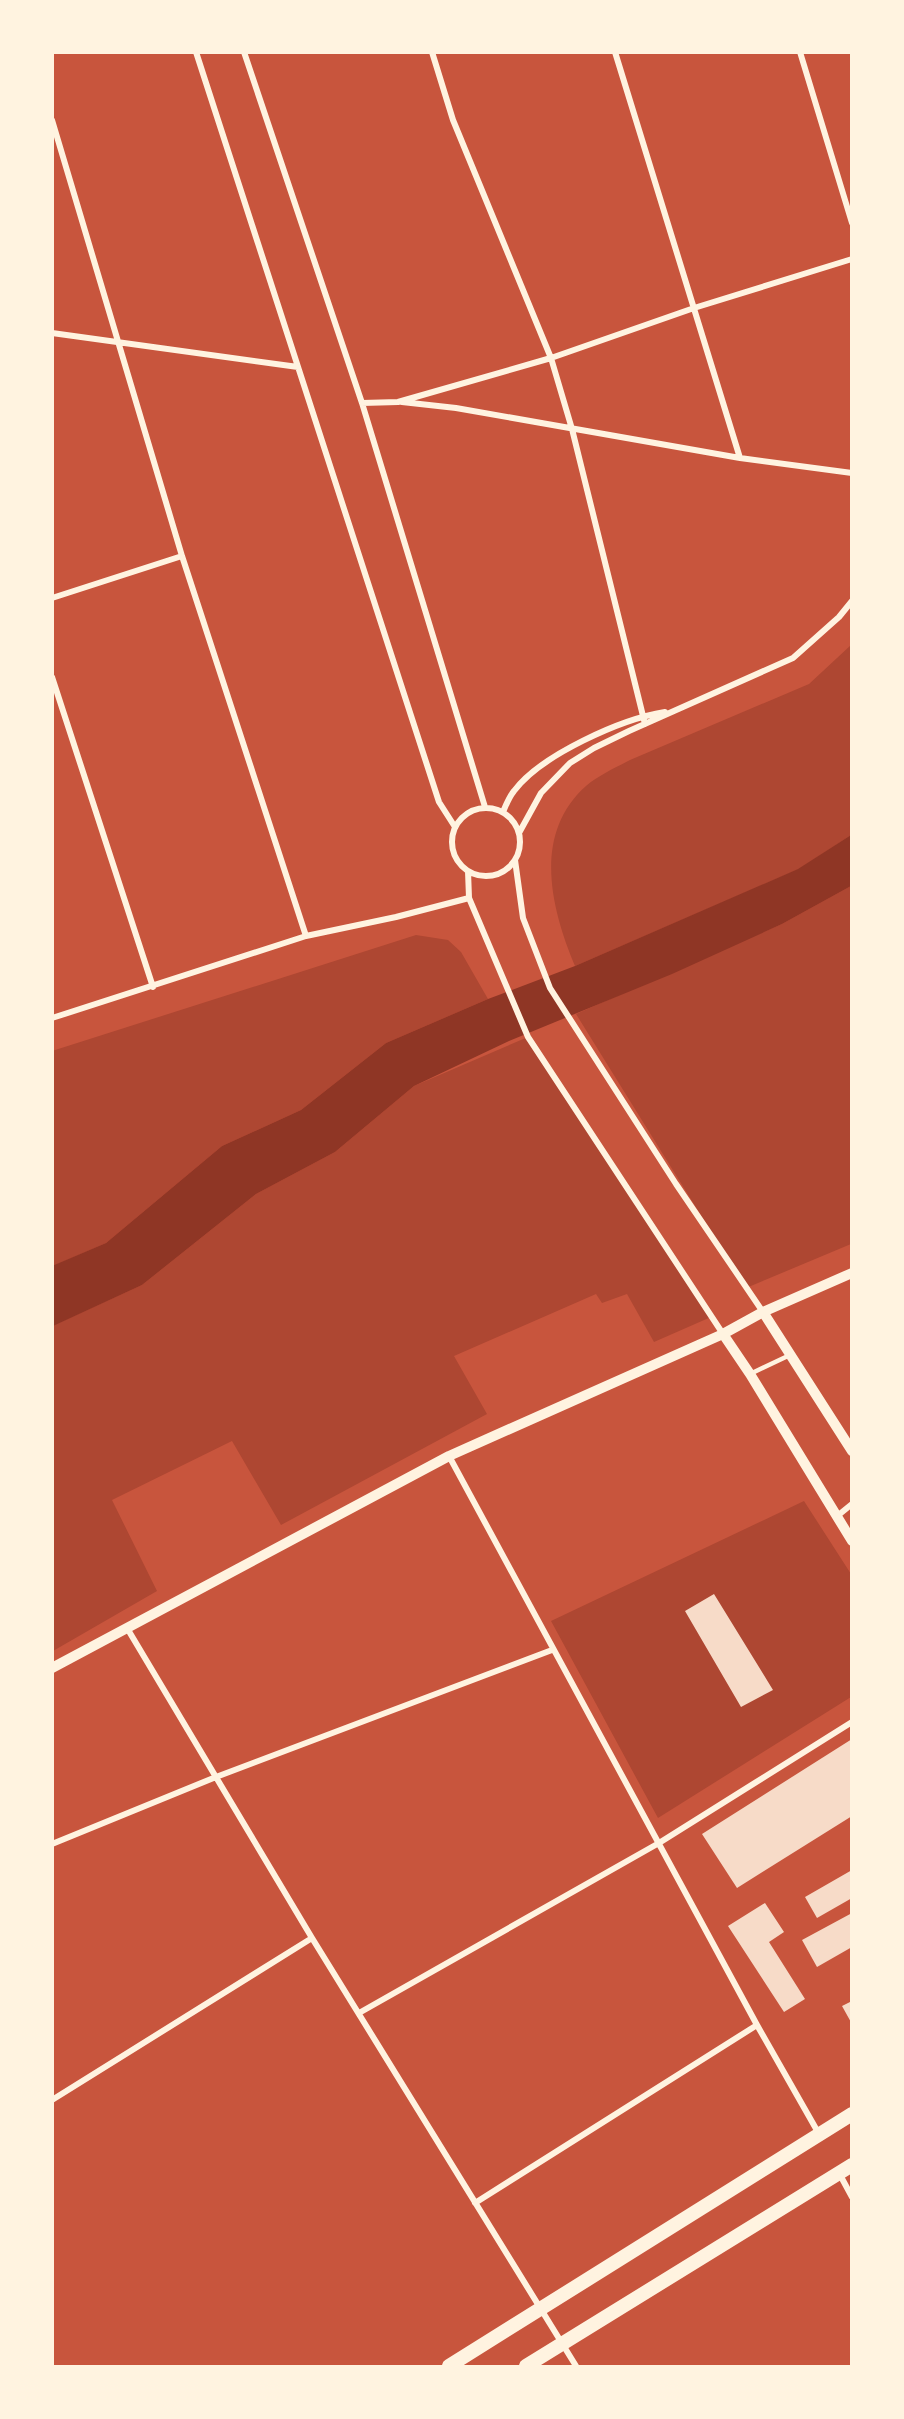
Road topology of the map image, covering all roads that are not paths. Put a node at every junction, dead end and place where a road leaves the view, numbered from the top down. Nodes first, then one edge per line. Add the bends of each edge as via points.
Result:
1 (196, 52) edge
2 (244, 52) edge
3 (432, 52) edge
4 (615, 52) edge
5 (800, 52) edge
6 (52, 120) edge
7 (852, 222) edge
8 (852, 259) edge
9 (694, 308) junction
10 (52, 333) edge
11 (120, 344) junction
12 (551, 358) junction
13 (298, 367) junction
14 (398, 402) junction
15 (362, 403) junction
16 (572, 429) junction
17 (740, 458) junction
18 (852, 473) edge
19 (182, 556) junction
20 (52, 598) edge
21 (852, 601) edge
22 (52, 677) edge
23 (674, 711) junction
24 (641, 716) junction
25 (645, 724) junction
26 (485, 807) junction
27 (503, 812) junction
28 (455, 827) junction
29 (519, 833) junction
30 (515, 860) junction
31 (468, 871) junction
32 (469, 898) junction
33 (306, 936) junction
34 (153, 987) junction
35 (52, 1018) edge
36 (852, 1272) edge
37 (763, 1312) junction
38 (723, 1334) junction
39 (790, 1355) junction
40 (750, 1374) junction
41 (852, 1451) edge
42 (449, 1456) junction
43 (852, 1504) edge
44 (836, 1517) junction
45 (852, 1541) edge
46 (127, 1628) junction
47 (552, 1650) junction
48 (52, 1668) edge
49 (852, 1722) edge
50 (216, 1777) junction
51 (659, 1843) junction
52 (52, 1844) edge
53 (312, 1938) junction
54 (359, 2013) junction
55 (757, 2025) junction
56 (52, 2100) edge
57 (852, 2114) edge
58 (819, 2134) junction
59 (852, 2165) edge
60 (839, 2172) junction
61 (852, 2197) edge
62 (475, 2203) junction
63 (541, 2309) junction
64 (562, 2344) junction
65 (449, 2367) edge
66 (526, 2367) edge
67 (576, 2367) edge

1 - 13 street
2 - 15 street
3 - 12 street via 453,120
4 - 9 street
5 - 7 street
6 - 11 street
8 - 9 street
9 - 12 street
9 - 17 street
10 - 11 street
11 - 13 street
11 - 19 street
12 - 14 street
12 - 16 street
13 - 28 street via 440,802
14 - 15 street
14 - 16 street
15 - 26 street
16 - 17 street
16 - 24 street
17 - 18 street
19 - 20 street
19 - 33 street
21 - 23 street via 793,658
22 - 34 street
23 - 24 street
23 - 25 street
24 - 25 street
24 - 27 street via 586,738 552,759 513,792
25 - 29 street via 570,763 540,793
26 - 27 street
26 - 28 street via 467,813
27 - 29 street
28 - 31 street via 454,855
29 - 30 street via 520,850
30 - 31 street via 508,868 489,876
30 - 37 street via 523,918 550,988
31 - 32 street
32 - 33 street
32 - 38 street via 528,1036
33 - 34 street
34 - 35 street
36 - 37 street
37 - 38 street
37 - 39 street
38 - 40 street
38 - 42 street
39 - 40 lane
39 - 41 street
40 - 44 street
42 - 46 street
42 - 47 street
43 - 44 street
44 - 45 street
46 - 48 street
46 - 50 street
47 - 50 street
47 - 51 street
49 - 51 street
50 - 52 street
50 - 53 street
51 - 54 street
51 - 55 street
53 - 54 street
53 - 56 street
54 - 62 street
55 - 58 street
55 - 62 street
57 - 58 main road
58 - 63 main road
59 - 60 main road
60 - 61 street
60 - 64 main road
62 - 63 street
63 - 64 street
63 - 65 main road
64 - 66 main road
64 - 67 street

